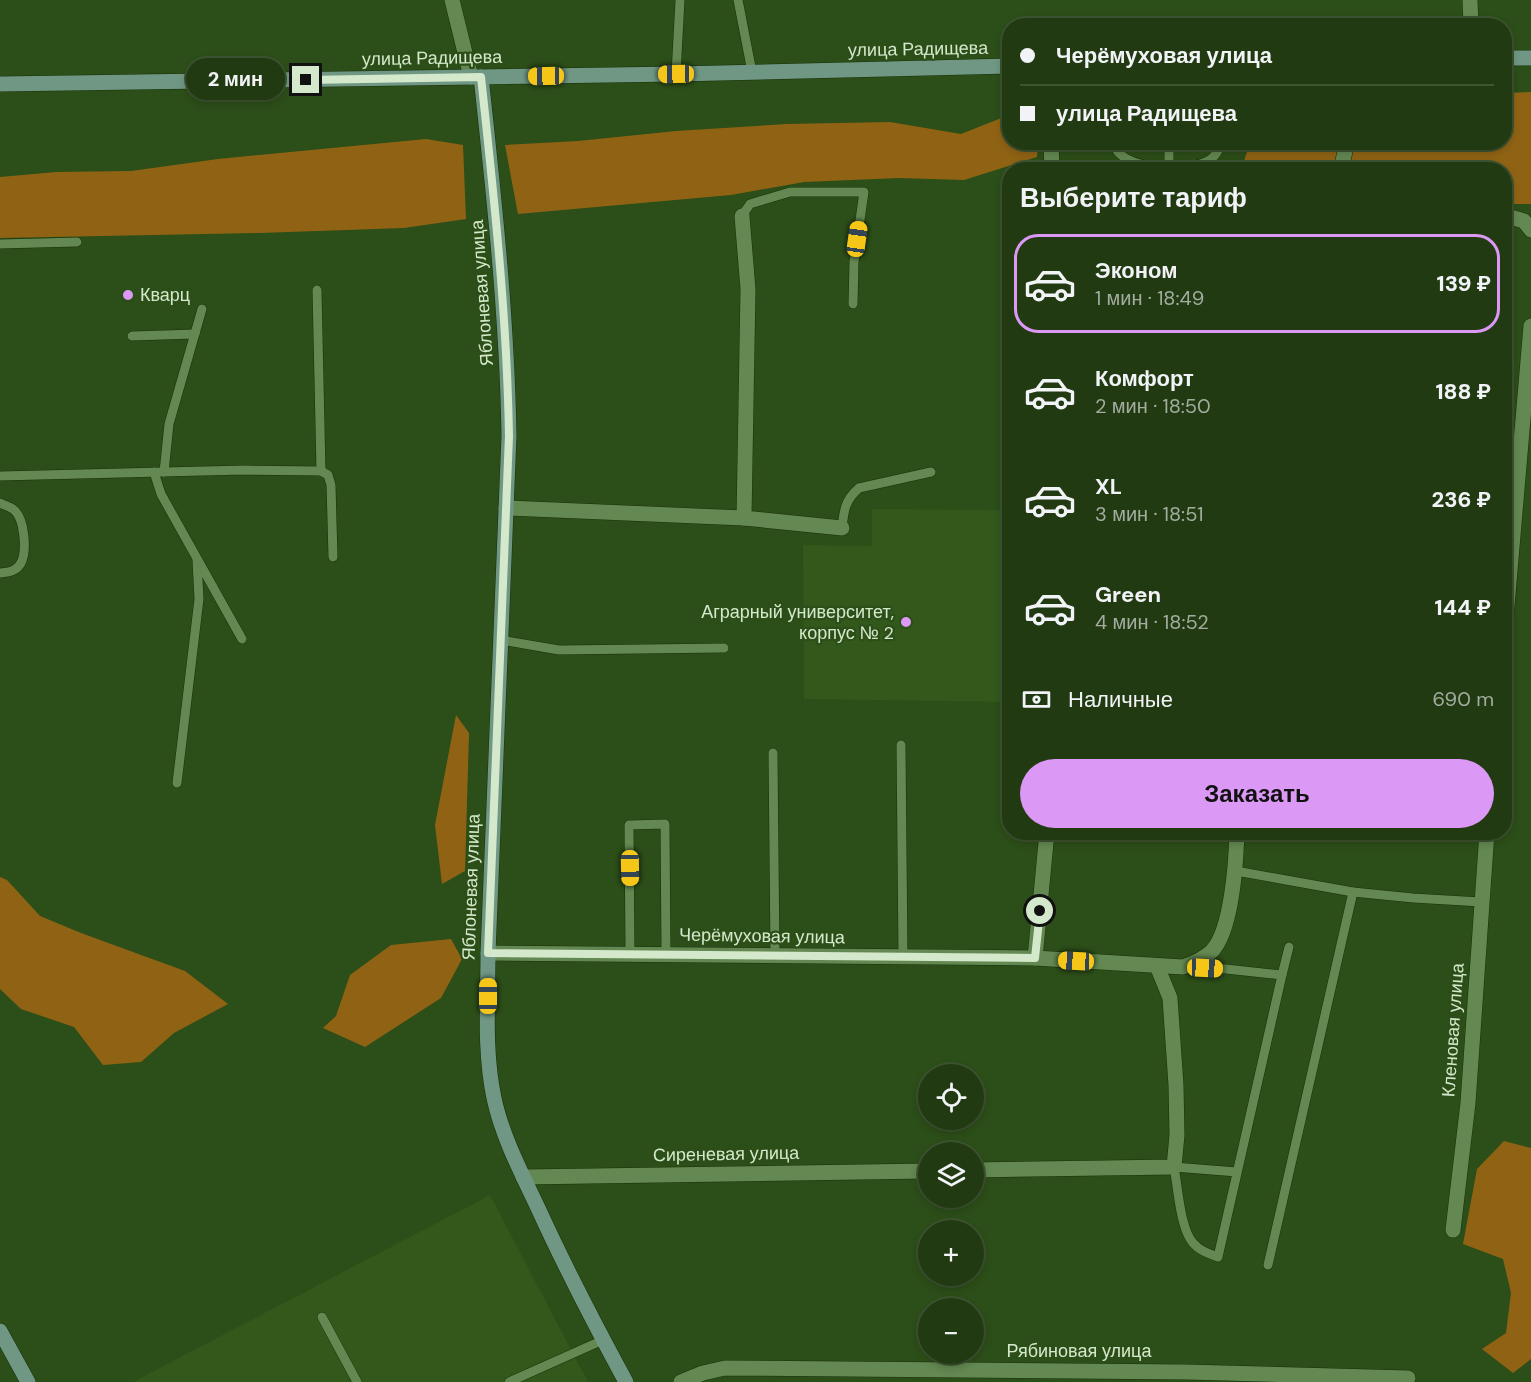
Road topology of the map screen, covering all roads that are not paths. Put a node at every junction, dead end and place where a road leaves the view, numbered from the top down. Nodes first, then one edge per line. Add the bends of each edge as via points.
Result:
1 (452, 0) edge
2 (680, 0) edge
3 (738, 0) edge
4 (1470, 0) edge
5 (1471, 18) edge
6 (1512, 58) edge
7 (1531, 58) edge
8 (1002, 66) edge
9 (752, 72) junction
10 (676, 74) junction
11 (476, 77) junction
12 (0, 84) edge
13 (1118, 150) edge
14 (1219, 150) edge
15 (1134, 162) edge
16 (1207, 162) edge
17 (742, 216) joint
18 (1512, 217) edge
19 (1531, 230) edge
20 (78, 242) dead end
21 (0, 244) edge
22 (317, 290) dead end
23 (853, 304) dead end
24 (202, 309) dead end
25 (1531, 326) edge
26 (195, 334) junction
27 (132, 336) dead end
28 (321, 471) junction
29 (159, 472) junction
30 (931, 472) dead end
31 (0, 476) edge
32 (0, 503) edge
33 (506, 508) junction
34 (744, 519) junction
35 (842, 528) joint
36 (1512, 547) edge
37 (333, 557) dead end
38 (197, 561) junction
39 (0, 573) edge
40 (242, 639) dead end
41 (501, 640) junction
42 (724, 648) dead end
43 (901, 745) dead end
44 (773, 753) dead end
45 (177, 783) dead end
46 (1046, 840) edge
47 (1237, 840) edge
48 (1486, 840) edge
49 (1236, 871) junction
50 (1353, 892) junction
51 (1481, 902) junction
52 (1289, 947) dead end
53 (488, 953) junction
54 (630, 954) junction
55 (666, 955) junction
56 (775, 956) junction
57 (903, 957) junction
58 (1035, 958) junction
59 (1157, 966) junction
60 (1183, 967) junction
61 (1282, 975) junction
62 (1174, 1167) junction
63 (984, 1170) edge
64 (918, 1171) edge
65 (1237, 1172) junction
66 (523, 1177) junction
67 (1452, 1230) dead end
68 (1268, 1265) dead end
69 (321, 1317) dead end
70 (0, 1331) edge
71 (603, 1340) junction
72 (1186, 1377) edge
73 (1407, 1378) dead end
74 (28, 1382) edge
75 (357, 1382) edge
76 (509, 1382) edge
77 (626, 1382) edge
78 (681, 1382) edge

1 - 11 street
2 - 10 lane
3 - 9 lane
4 - 5 street
6 - 7 street
8 - 9 street, улица Радищева
9 - 10 street, улица Радищева
10 - 11 street, улица Радищева
11 - 12 street, улица Радищева
11 - 33 street, Яблоневая улица via 497,225 508,370
13 - 15 lane
14 - 16 lane
17 - 23 lane via 750,204 760,199 790,192 864,192 854,262
17 - 34 street via 748,289
18 - 19 street via 1524,221
20 - 21 lane
22 - 28 lane
24 - 26 lane
25 - 36 street
26 - 27 lane
26 - 29 lane
28 - 29 lane
28 - 37 lane via 328,475 331,485
29 - 31 lane
29 - 38 lane via 161,494
30 - 35 lane via 859,488 844,505
32 - 39 lane via 15,510 22,522 24,545 21,564 12,572
33 - 34 street
33 - 41 street, Яблоневая улица
34 - 35 street
38 - 40 lane
38 - 45 lane via 199,599
41 - 42 lane via 559,650
41 - 53 street, Яблоневая улица
43 - 57 lane
44 - 56 lane
46 - 58 street
47 - 49 street
48 - 51 street, Кленовая улица
49 - 50 lane
49 - 60 street via 1222,935 1201,960
50 - 51 lane
50 - 68 lane
51 - 67 street, Кленовая улица via 1468,1103
52 - 61 lane
53 - 54 street, Черёмуховая улица
53 - 66 street, Яблоневая улица via 489,1068 505,1135
54 - 55 street, Черёмуховая улица
54 - 55 lane via 629,825 665,824
55 - 56 street, Черёмуховая улица
56 - 57 street, Черёмуховая улица
57 - 58 street, Черёмуховая улица
58 - 59 street, Черёмуховая улица
59 - 60 street, Черёмуховая улица
59 - 62 street via 1170,998 1177,1135
60 - 61 lane
61 - 65 lane
62 - 63 street
62 - 65 lane
62 - 65 lane via 1184,1224 1191,1241 1218,1257
64 - 66 street, Сиреневая улица
66 - 71 street, Яблоневая улица
69 - 75 lane
70 - 74 street
71 - 76 lane
71 - 77 street, Яблоневая улица
72 - 73 street, Рябиновая улица
72 - 78 street, Рябиновая улица via 725,1368

